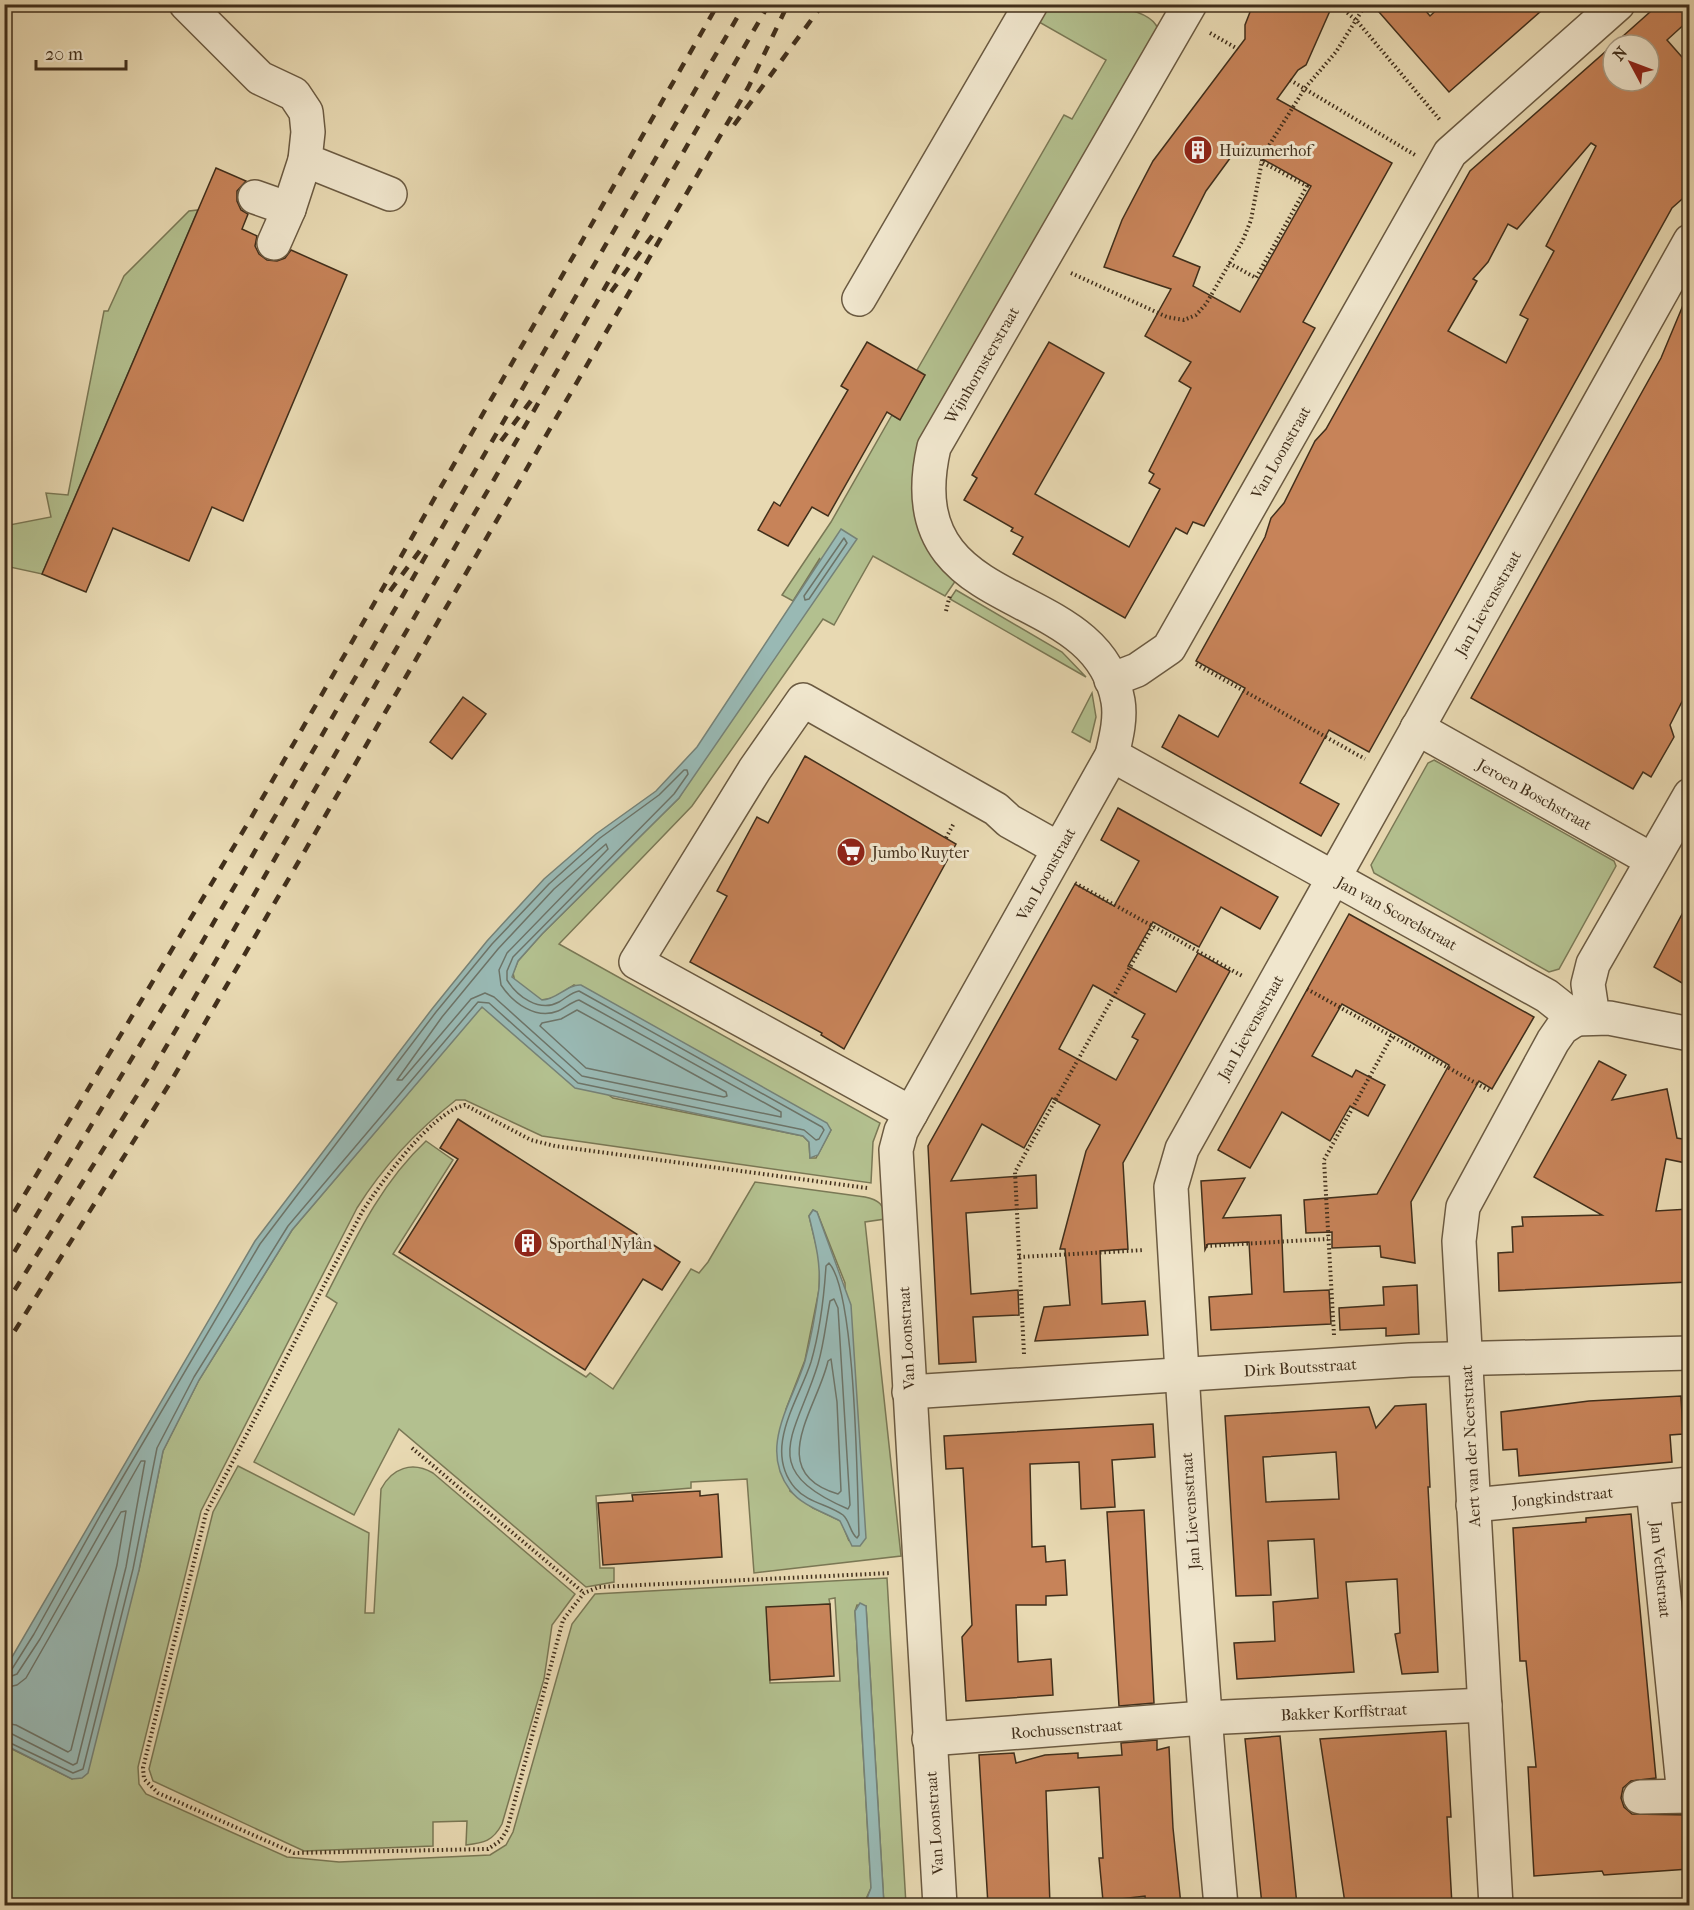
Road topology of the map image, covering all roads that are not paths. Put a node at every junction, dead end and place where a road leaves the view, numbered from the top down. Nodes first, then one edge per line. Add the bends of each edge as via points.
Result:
1 (186, 4) edge
2 (1031, 4) edge
3 (1618, 4) edge
4 (1190, 12) edge
5 (305, 159) junction
6 (390, 195) dead end
7 (255, 197) dead end
8 (289, 209) junction
9 (1689, 241) edge
10 (273, 243) dead end
11 (859, 299) dead end
12 (1111, 680) junction
13 (1417, 728) junction
14 (1112, 755) junction
15 (1689, 795) edge
16 (1054, 858) junction
17 (1652, 860) junction
18 (1335, 878) junction
19 (1584, 1018) junction
20 (1689, 1034) edge
21 (911, 1113) junction
22 (1689, 1353) edge
23 (1465, 1360) junction
24 (1182, 1376) junction
25 (909, 1392) junction
26 (1689, 1484) edge
27 (1653, 1488) junction
28 (1473, 1505) junction
29 (1485, 1705) junction
30 (1204, 1718) junction
31 (929, 1739) junction
32 (1687, 1796) edge
33 (1640, 1797) dead end
34 (940, 1905) edge
35 (1221, 1905) edge
36 (1496, 1905) edge

1 - 5 street via 260,78 294,94 306,112
2 - 11 street
3 - 12 street, Van Loonstraat via 1460,143 1438,170 1169,648 1137,670
4 - 12 street, Wijnhornsterstraat via 934,447 928,473 930,511 953,559 979,579 1081,638 1103,663
5 - 6 street
5 - 8 street
7 - 8 street
8 - 10 street
9 - 13 street, Jan Lievensstraat
12 - 14 street, Van Loonstraat via 1118,701
13 - 17 street, Jeroen Boschstraat
13 - 18 street, Jan Lievensstraat
14 - 16 street, Van Loonstraat
14 - 18 street, Jan van Scorelstraat
15 - 17 street
16 - 21 street, Van Loonstraat
16 - 21 street via 996,809 803,700 755,769 636,962
17 - 19 street via 1593,964
18 - 19 street, Jan van Scorelstraat
18 - 24 street, Jan Lievensstraat via 1174,1168 1171,1187
19 - 20 street, Jan van Scorelstraat
19 - 23 street, Aert van der Neerstraat via 1562,1028 1553,1041 1463,1207 1459,1242
21 - 25 street, Van Loonstraat via 896,1150
22 - 23 street, Dirk Boutsstraat
23 - 24 street, Dirk Boutsstraat via 1410,1360
23 - 28 street, Aert van der Neerstraat
24 - 25 street, Dirk Boutsstraat
24 - 30 street, Jan Lievensstraat
25 - 31 street, Van Loonstraat
26 - 27 street
27 - 28 street, Jongkindstraat
27 - 32 street, Jan Vethstraat
28 - 29 street, Aert van der Neerstraat
29 - 30 street, Bakker Korffstraat
29 - 36 street, Aert van der Neerstraat
30 - 31 street, Rochussenstraat
30 - 35 street, Jan Lievensstraat
31 - 34 street, Van Loonstraat
32 - 33 street, Jan Vethstraat

